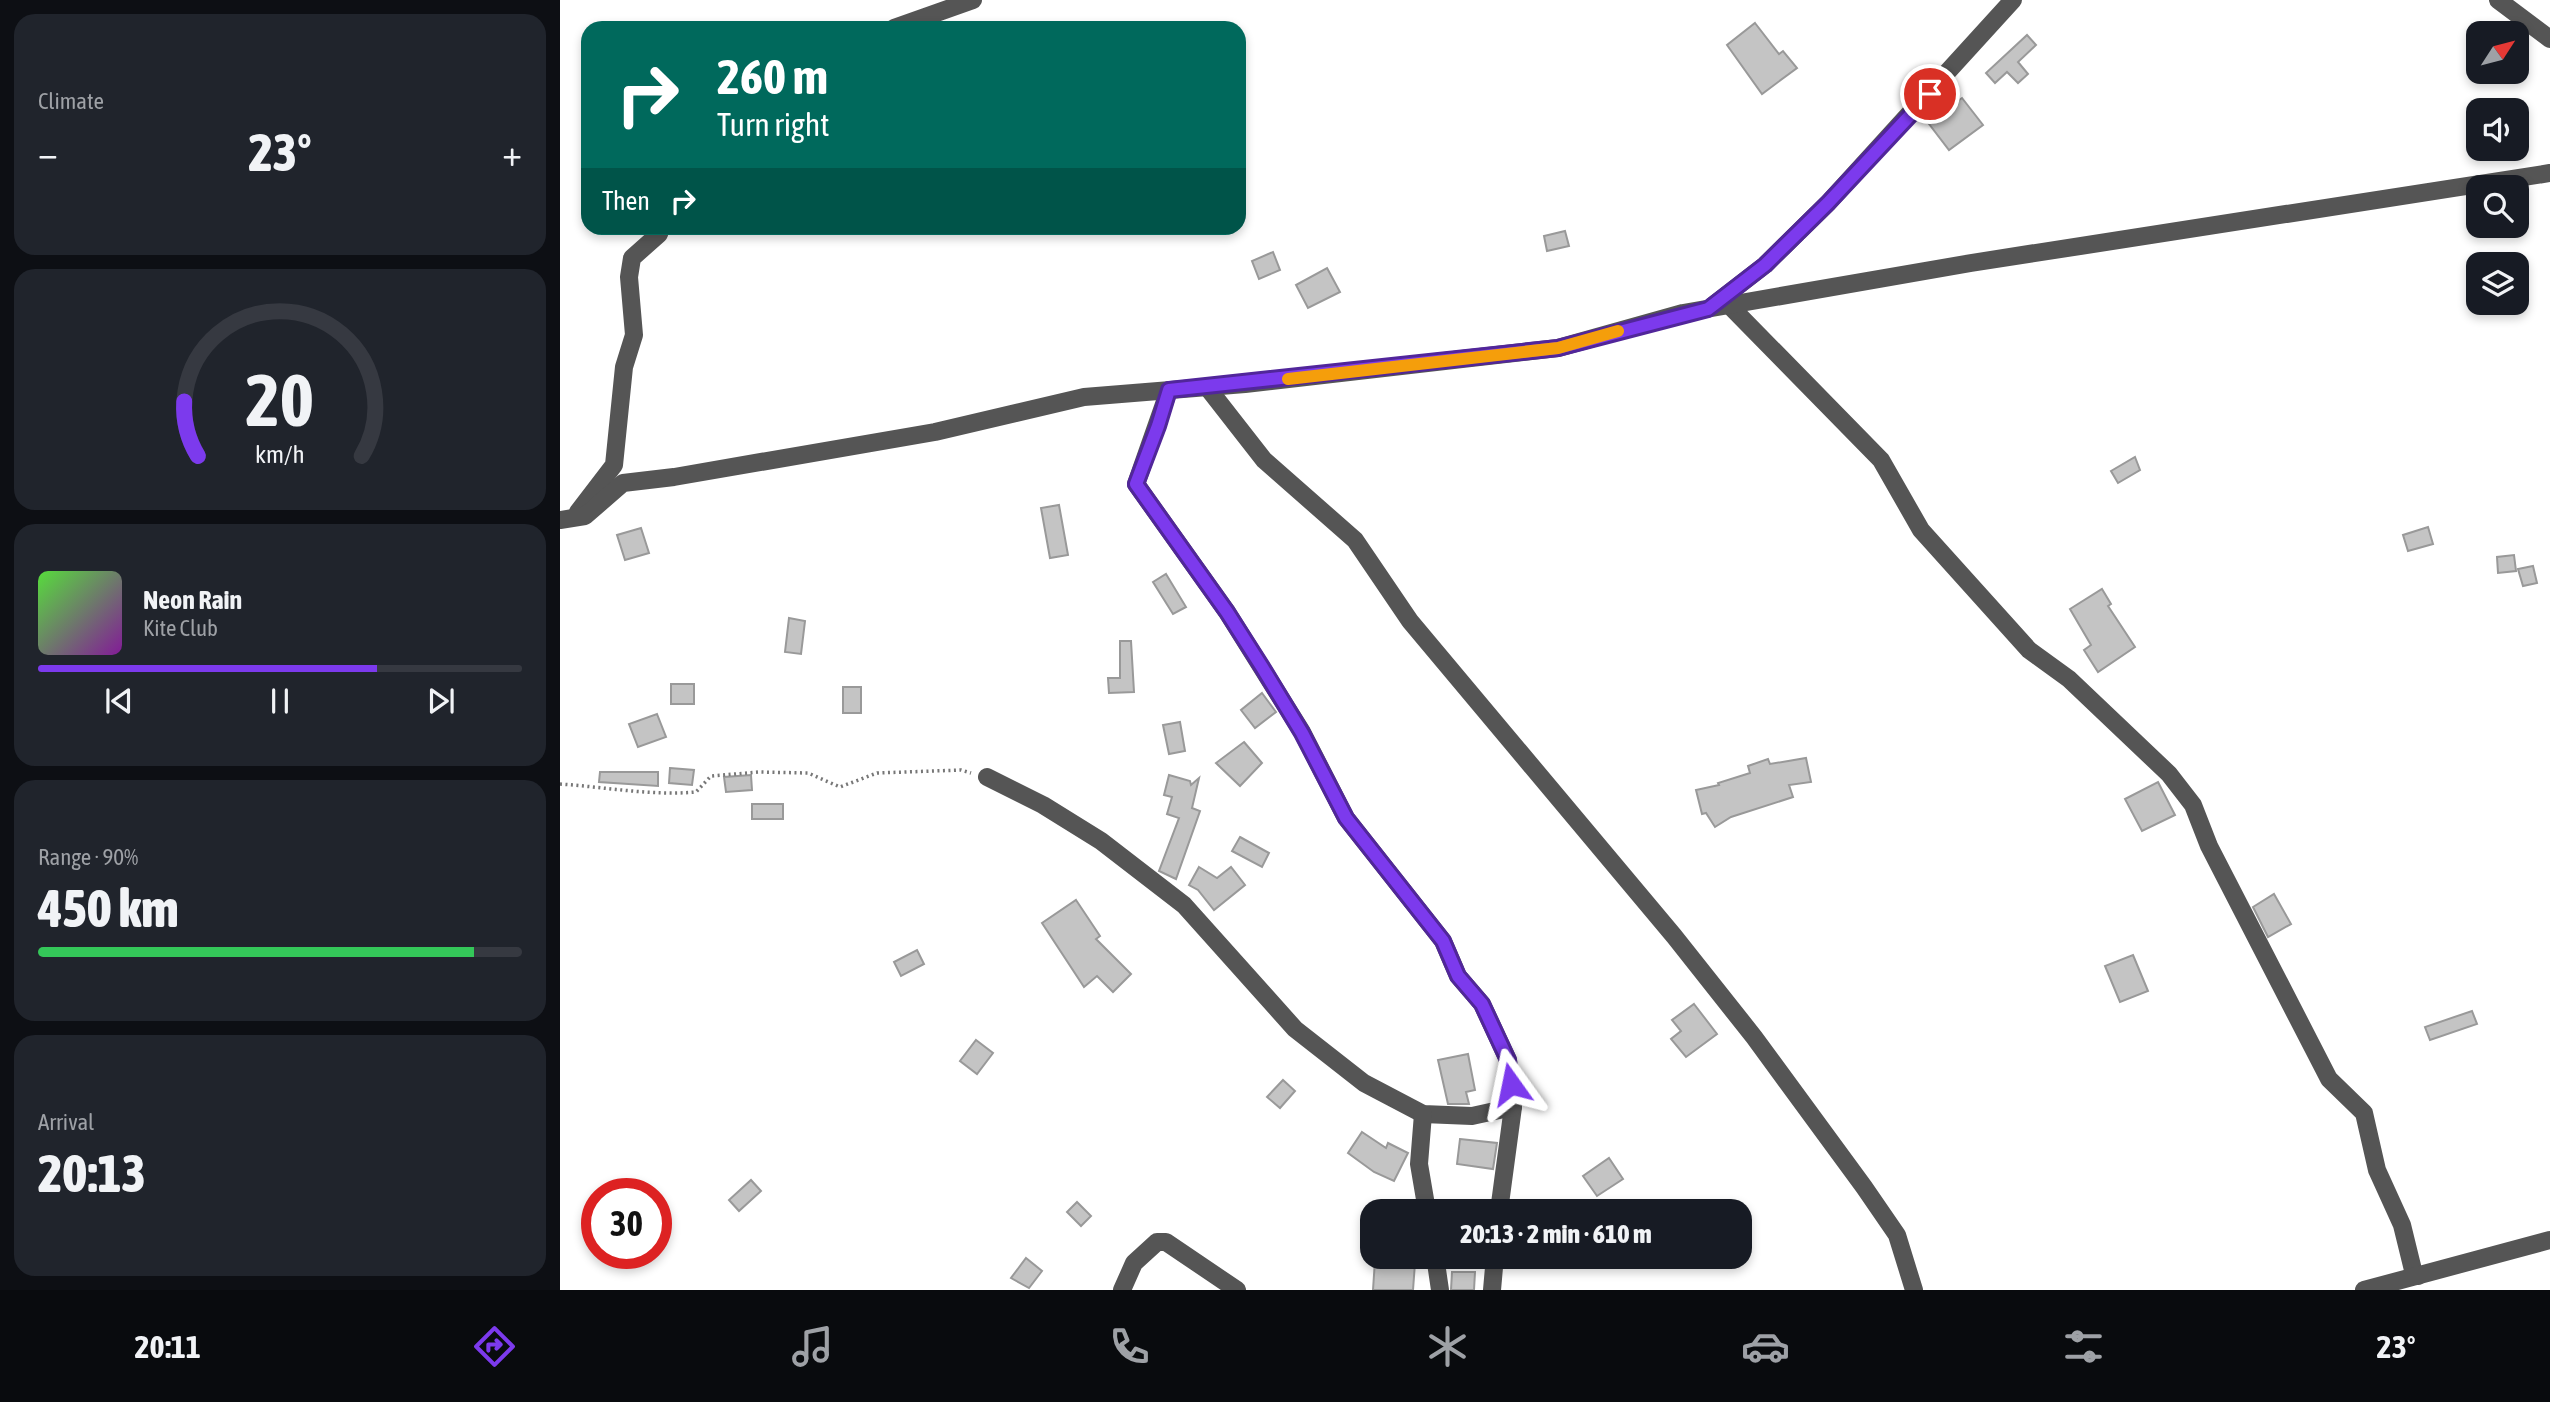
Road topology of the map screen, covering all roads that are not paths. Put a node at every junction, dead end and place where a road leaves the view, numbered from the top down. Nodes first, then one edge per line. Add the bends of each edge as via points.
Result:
1 (973, 0) edge
2 (2013, 0) edge
3 (2498, 0) edge
4 (914, 21) edge
5 (2550, 39) edge
6 (2550, 173) edge
7 (658, 235) edge
8 (1729, 305) junction
9 (1708, 309) junction
10 (1207, 387) junction
11 (1169, 390) junction
12 (567, 519) edge
13 (987, 777) road end
14 (1513, 1108) junction
15 (1423, 1114) junction
16 (1425, 1199) edge
17 (1501, 1199) edge
18 (2550, 1240) edge
19 (1437, 1269) edge
20 (1494, 1269) edge
21 (2418, 1276) junction
22 (1122, 1290) edge
23 (1237, 1290) edge
24 (1440, 1290) edge
25 (1492, 1290) edge
26 (1914, 1290) edge
27 (2364, 1290) edge

1 - 4 street
2 - 9 street via 1828,203 1765,265
3 - 5 street
6 - 8 street
7 - 12 street via 632,258 634,335 624,367 614,466
8 - 9 street
8 - 21 street via 1881,460 1921,530 2029,650 2069,679 2169,774 2193,805 2208,846 2329,1079 2364,1113 2377,1170
9 - 10 street via 1558,348
10 - 11 street
10 - 26 street via 1264,460 1355,540 1410,621 1754,1037 1896,1235
11 - 12 street via 1084,397 935,432 623,483 585,516
11 - 14 street via 1136,484 1262,667 1346,818 1443,941 1458,976 1482,1004 1508,1060
13 - 15 street via 1101,841 1184,905 1295,1028 1363,1083
14 - 15 street via 1472,1116
14 - 17 street
15 - 16 street via 1419,1164
18 - 21 street
19 - 24 street
20 - 25 street
21 - 27 street
22 - 23 street via 1134,1263 1157,1242 1166,1242

